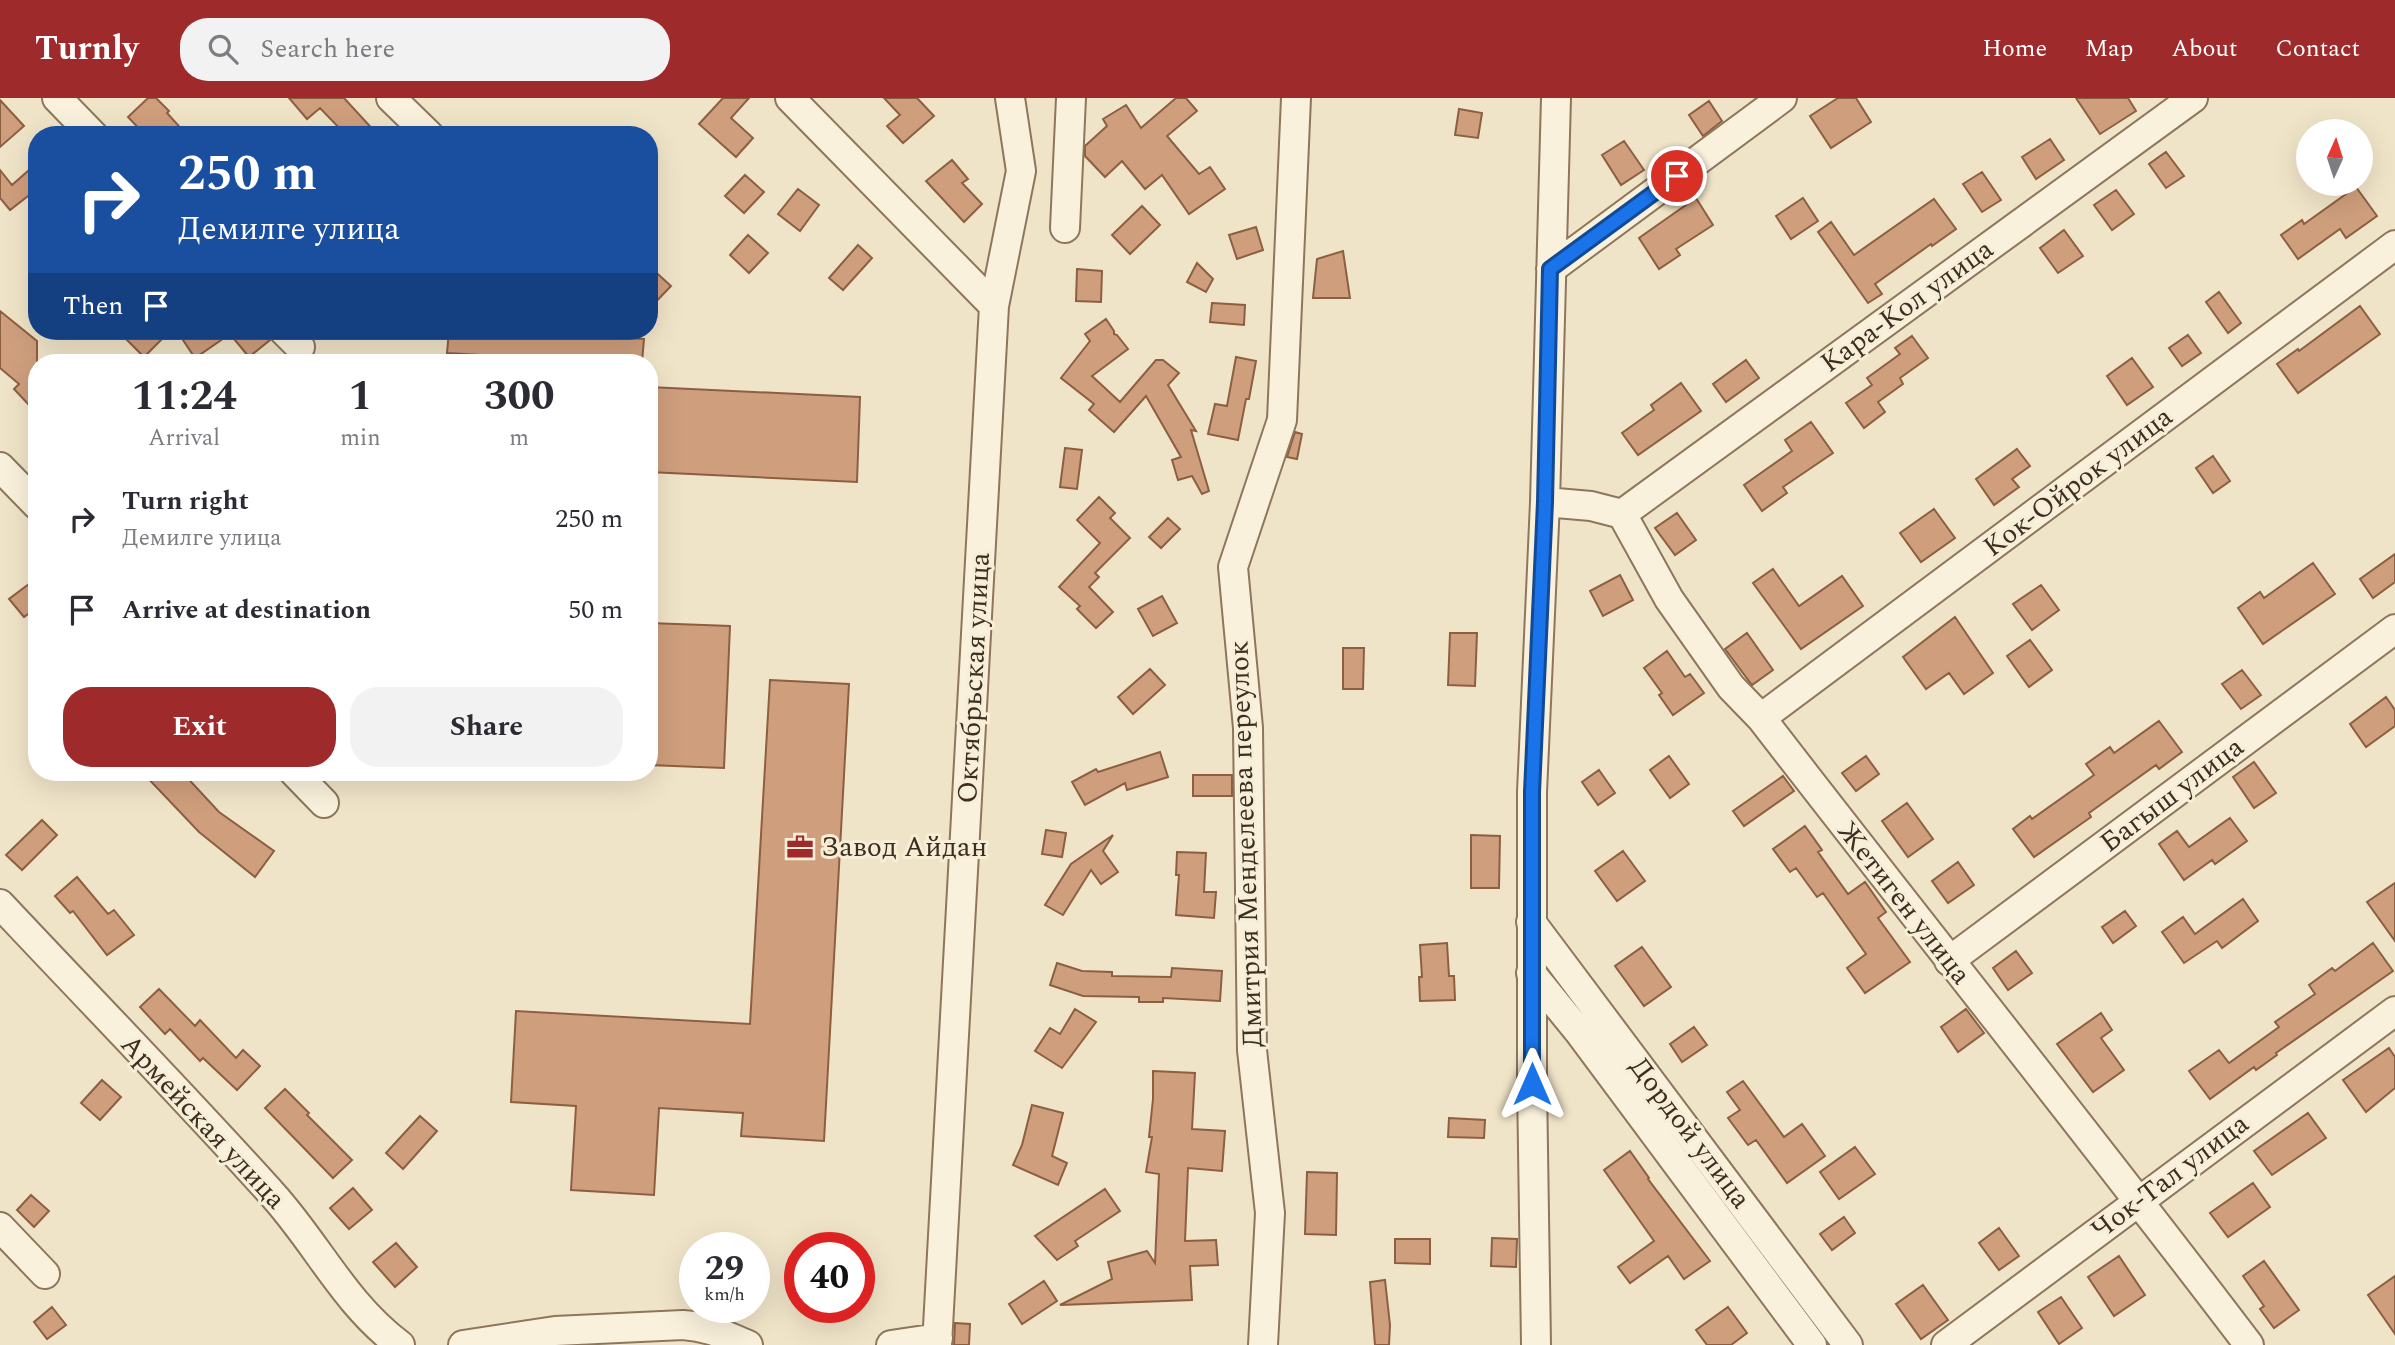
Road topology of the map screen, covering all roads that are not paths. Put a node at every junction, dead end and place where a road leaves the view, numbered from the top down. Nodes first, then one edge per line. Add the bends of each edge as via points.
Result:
1 (57, 98) edge
2 (391, 98) edge
3 (790, 98) edge
4 (1010, 98) edge
5 (1072, 98) edge
6 (1296, 98) edge
7 (1556, 98) edge
8 (1782, 98) edge
9 (2193, 98) edge
10 (84, 126) edge
11 (420, 126) edge
12 (1065, 228) dead end
13 (2395, 245) edge
14 (1550, 269) junction
15 (994, 306) junction
16 (0, 467) edge
17 (28, 496) edge
18 (1545, 502) junction
19 (1622, 514) junction
20 (2395, 629) edge
21 (1761, 718) junction
22 (303, 781) edge
23 (324, 803) dead end
24 (0, 904) edge
25 (1531, 922) junction
26 (1949, 961) junction
27 (1531, 973) junction
28 (1572, 974) junction
29 (2395, 1011) edge
30 (1578, 1032) junction
31 (1532, 1052) junction
32 (2139, 1200) junction
33 (0, 1227) edge
34 (45, 1273) dead end
35 (937, 1342) edge
36 (400, 1345) edge
37 (463, 1345) edge
38 (748, 1345) edge
39 (891, 1345) edge
40 (1263, 1345) edge
41 (1536, 1345) edge
42 (1812, 1345) edge
43 (1848, 1345) edge
44 (1946, 1345) edge
45 (2249, 1345) edge

1 - 10 street
2 - 11 street
3 - 15 street
4 - 15 street, Октябрьская улица via 1021,171
5 - 12 street
6 - 40 street, Дмитрия Менделеева переулок via 1282,420 1233,567 1248,728 1252,1050 1270,1213
7 - 14 street
8 - 14 street
9 - 19 street, Кара-Кол улица
13 - 21 street, Кок-Ойрок улица
14 - 18 street
15 - 35 street, Октябрьская улица
16 - 17 street
18 - 19 street
18 - 25 street
19 - 21 street, Жетиген улица via 1670,599 1731,687
20 - 26 street, Багыш улица
21 - 26 street, Жетиген улица
22 - 23 street
24 - 36 street, Армейская улица via 276,1198 353,1301
25 - 27 street
25 - 28 street, Дордой улица
26 - 32 street, Жетиген улица
27 - 28 street
27 - 30 street, Дордой улица
27 - 31 street
28 - 43 street, Дордой улица
29 - 32 street, Чок-Тал улица
30 - 31 street via 1555,1028 1544,1032
30 - 42 street, Дордой улица
31 - 41 street
32 - 44 street, Чок-Тал улица
32 - 45 street, Жетиген улица
33 - 34 street
35 - 39 street
37 - 38 street via 555,1331 683,1325 723,1332

